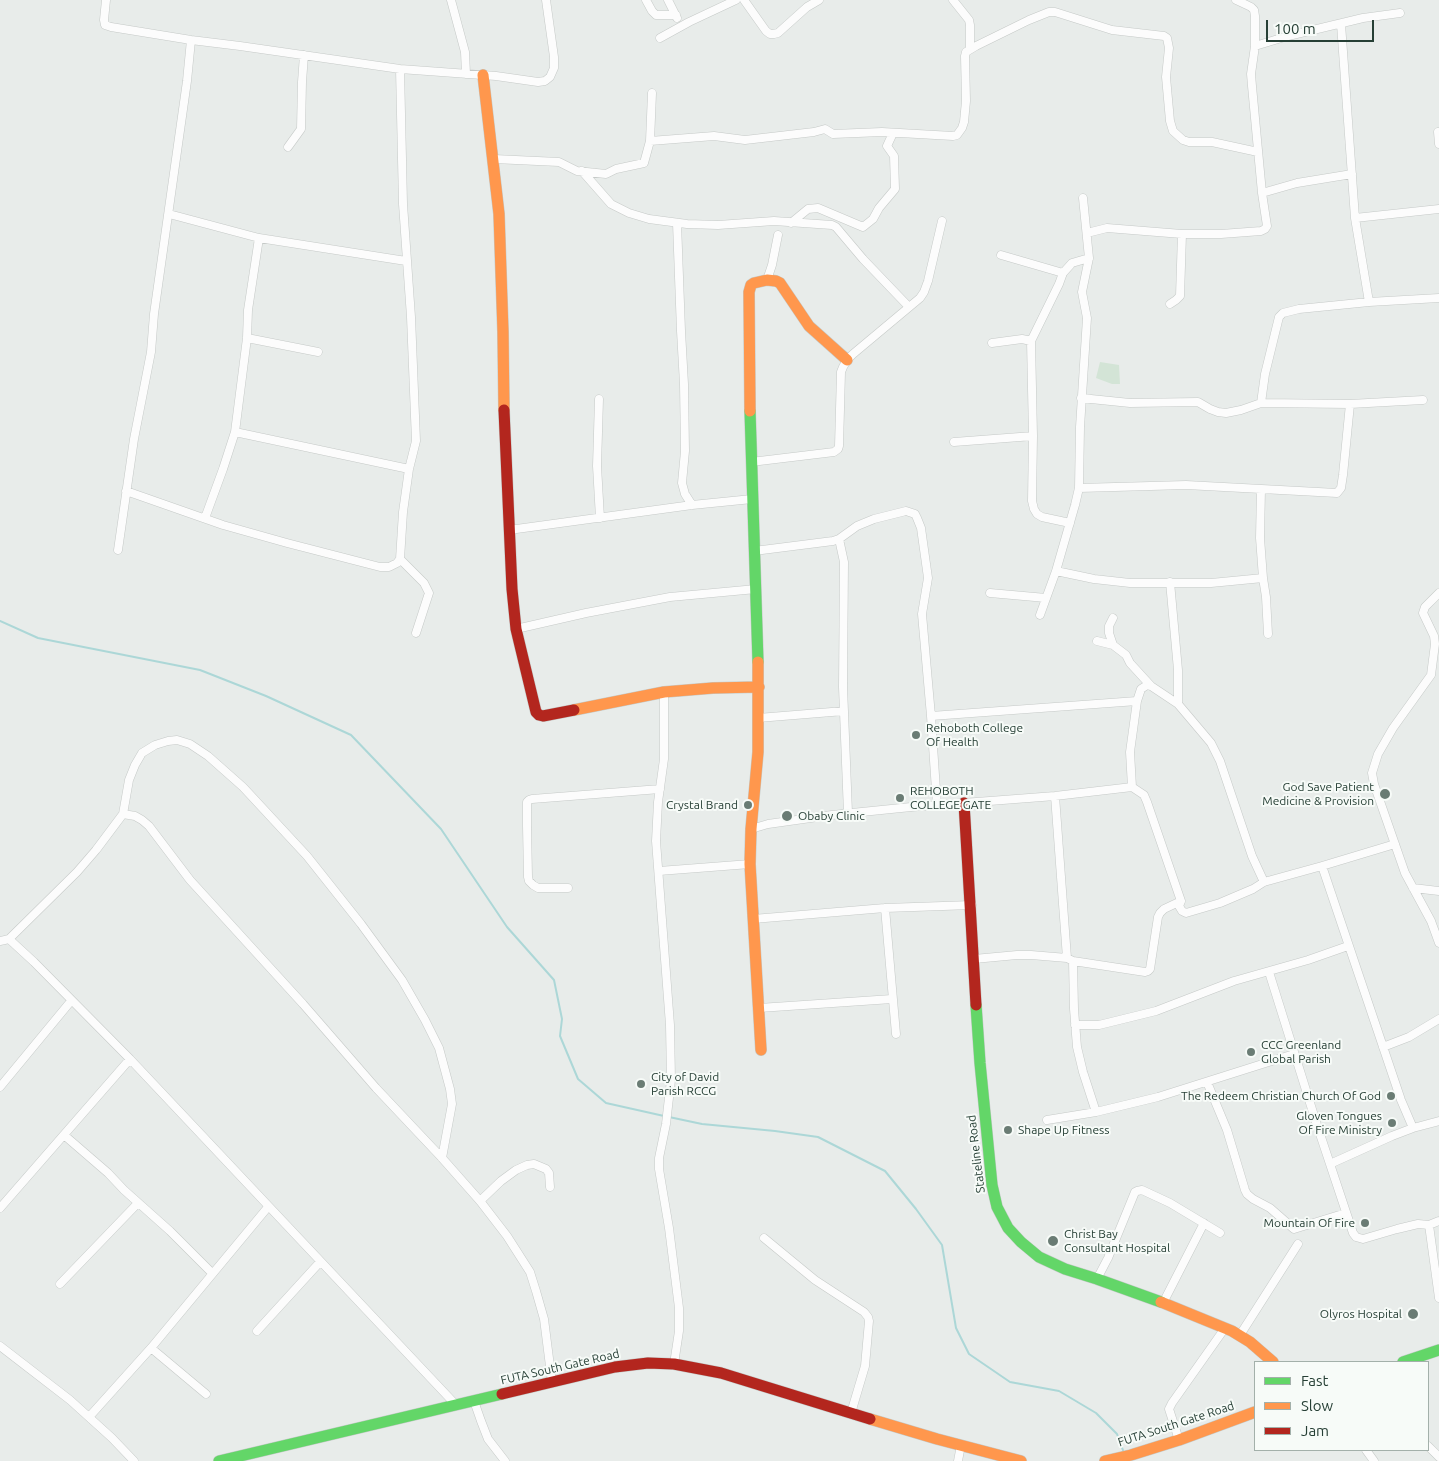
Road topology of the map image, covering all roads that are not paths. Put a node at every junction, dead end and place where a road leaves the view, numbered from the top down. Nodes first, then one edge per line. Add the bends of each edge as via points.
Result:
1 (106, 0) edge
2 (452, 0) edge
3 (546, 0) edge
4 (646, 0) edge
5 (668, 0) edge
6 (736, 0) edge
7 (744, 0) edge
8 (819, 0) edge
9 (953, 0) edge
10 (1236, 0) edge
11 (1400, 13) dead end
12 (676, 15) junction
13 (1341, 24) junction
14 (682, 26) junction
15 (660, 38) dead end
16 (191, 40) junction
17 (1255, 46) junction
18 (970, 49) junction
19 (304, 55) junction
20 (400, 69) junction
21 (466, 74) junction
22 (483, 75) junction
23 (652, 94) dead end
24 (1438, 132) edge
25 (893, 133) junction
26 (650, 140) junction
27 (1439, 144) edge
28 (288, 147) dead end
29 (1258, 152) junction
30 (494, 159) junction
31 (582, 171) junction
32 (598, 173) junction
33 (1352, 174) junction
34 (602, 193) junction
35 (1262, 193) junction
36 (1083, 198) dead end
37 (1439, 209) edge
38 (169, 214) junction
39 (1355, 218) junction
40 (942, 221) dead end
41 (791, 223) junction
42 (677, 224) junction
43 (1087, 233) junction
44 (1182, 234) junction
45 (778, 235) dead end
46 (259, 238) junction
47 (1001, 255) dead end
48 (1089, 258) junction
49 (406, 261) junction
50 (1063, 272) junction
51 (767, 280) junction
52 (1439, 298) edge
53 (1369, 302) junction
54 (1170, 304) dead end
55 (909, 307) junction
56 (247, 338) junction
57 (1031, 341) junction
58 (992, 343) dead end
59 (318, 352) dead end
60 (847, 360) junction
61 (1082, 398) junction
62 (598, 399) dead end
63 (1423, 400) dead end
64 (1261, 403) junction
65 (1350, 404) junction
66 (235, 432) junction
67 (1034, 436) junction
68 (954, 442) dead end
69 (751, 462) junction
70 (409, 469) junction
71 (1079, 488) junction
72 (1261, 489) junction
73 (126, 491) junction
74 (752, 499) junction
75 (692, 505) junction
76 (205, 518) junction
77 (600, 518) junction
78 (1070, 523) junction
79 (509, 530) junction
80 (839, 539) junction
81 (118, 550) dead end
82 (754, 551) junction
83 (400, 559) junction
84 (1056, 571) junction
85 (1262, 578) junction
86 (1170, 582) junction
87 (756, 589) junction
88 (990, 593) dead end
89 (1439, 593) edge
90 (1046, 598) junction
91 (1040, 615) dead end
92 (1113, 618) dead end
93 (516, 629) junction
94 (416, 634) dead end
95 (1268, 634) dead end
96 (1097, 641) dead end
97 (1113, 644) junction
98 (1431, 675) junction
99 (1439, 680) edge
100 (1151, 686) junction
101 (759, 688) junction
102 (664, 692) junction
103 (1137, 701) junction
104 (1178, 704) junction
105 (844, 711) junction
106 (931, 716) junction
107 (758, 718) junction
108 (1132, 787) junction
109 (660, 789) junction
110 (1055, 796) junction
111 (964, 803) junction
112 (937, 805) junction
113 (848, 813) junction
114 (123, 814) junction
115 (751, 829) junction
116 (1395, 844) junction
117 (750, 864) junction
118 (1322, 866) junction
119 (659, 871) junction
120 (1264, 882) junction
121 (568, 888) dead end
122 (1413, 888) junction
123 (1439, 891) edge
124 (1181, 901) junction
125 (972, 904) junction
126 (885, 908) junction
127 (753, 919) junction
128 (8, 939) junction
129 (0, 941) edge
130 (1439, 943) edge
131 (1348, 946) junction
132 (974, 959) junction
133 (1070, 960) junction
134 (1269, 972) junction
135 (892, 999) junction
136 (71, 1001) junction
137 (759, 1008) junction
138 (1439, 1019) edge
139 (1075, 1025) junction
140 (896, 1034) dead end
141 (1383, 1047) junction
142 (761, 1050) dead end
143 (1294, 1054) junction
144 (130, 1059) junction
145 (1208, 1082) junction
146 (0, 1087) edge
147 (1096, 1112) junction
148 (1047, 1120) dead end
149 (1439, 1121) edge
150 (1413, 1128) junction
151 (64, 1135) junction
152 (442, 1158) junction
153 (1330, 1164) junction
154 (550, 1187) dead end
155 (480, 1201) junction
156 (138, 1203) junction
157 (268, 1206) junction
158 (0, 1208) edge
159 (1346, 1212) junction
160 (1439, 1221) edge
161 (1204, 1223) junction
162 (1429, 1226) junction
163 (1220, 1233) dead end
164 (764, 1238) dead end
165 (1298, 1244) dead end
166 (320, 1262) junction
167 (212, 1273) junction
168 (1097, 1279) junction
169 (60, 1284) dead end
170 (1439, 1298) edge
171 (1163, 1303) junction
172 (1225, 1328) junction
173 (258, 1331) dead end
174 (1240, 1335) junction
175 (0, 1346) edge
176 (150, 1348) junction
177 (1439, 1350) edge
178 (1272, 1361) edge
179 (1407, 1361) edge
180 (674, 1364) junction
181 (552, 1382) junction
182 (206, 1394) dead end
183 (474, 1401) junction
184 (456, 1405) junction
185 (1254, 1412) edge
186 (851, 1413) junction
187 (90, 1417) junction
188 (1179, 1440) junction
189 (961, 1445) junction
190 (1429, 1447) edge
191 (1439, 1457) edge
192 (134, 1461) edge
193 (223, 1461) edge
194 (505, 1461) edge
195 (958, 1461) edge
196 (1021, 1461) edge
197 (1105, 1461) edge

1 - 16 street via 105,25
2 - 21 street via 466,57
3 - 22 street via 554,57 550,77 538,82
4 - 12 street via 656,15
5 - 12 street
6 - 14 street
7 - 8 street via 766,31 774,34
9 - 18 street via 969,20
10 - 17 street via 1254,10
11 - 13 street
12 - 14 street
13 - 17 street
13 - 33 street
14 - 15 street
16 - 19 street
16 - 38 street
17 - 29 street via 1251,74
18 - 25 street via 965,56 964,122 959,132 953,136
18 - 29 street via 1049,12 1112,30 1164,36 1169,42 1166,76 1173,131 1189,142 1212,142
19 - 20 street
19 - 28 street via 301,129
20 - 21 street
20 - 49 street
21 - 22 street
22 - 30 street
23 - 26 street
24 - 27 street
25 - 26 street via 833,134 825,129 745,140 714,136
25 - 41 street via 887,146 894,156 895,189 863,228 818,208 808,209
26 - 32 street via 644,163 606,174
29 - 35 street
30 - 31 street via 559,162
30 - 79 street via 499,214
31 - 32 street
31 - 34 street
32 - 34 street
33 - 35 street via 1297,183
33 - 39 street
34 - 42 street via 611,204 629,213
35 - 44 street via 1265,229
36 - 43 street
37 - 39 street
38 - 46 street
38 - 73 street via 151,352
39 - 53 street
40 - 55 street via 926,287 920,298
41 - 42 street
41 - 55 street via 836,227
42 - 75 street via 684,384 682,483
43 - 44 street via 1107,228
43 - 48 street
44 - 54 street via 1180,296
45 - 51 street
46 - 49 street
46 - 56 street
47 - 50 street
48 - 50 street via 1072,263
48 - 61 street via 1082,292 1086,318
49 - 70 street via 416,441
50 - 57 street
51 - 60 street via 783,286 809,326
51 - 69 street via 754,282 749,288
52 - 53 street
53 - 64 street via 1298,309 1280,315 1264,374
55 - 60 street
56 - 59 street
56 - 66 street
57 - 58 street
57 - 67 street
60 - 69 street via 841,372 838,449
61 - 64 street via 1130,403 1198,402 1226,413
61 - 71 street
62 - 77 street via 596,466
63 - 65 street
64 - 65 street
65 - 72 street via 1339,491
66 - 70 street
66 - 76 street
67 - 68 street
67 - 78 street via 1034,509 1042,517
69 - 74 street
70 - 83 street
71 - 72 street via 1186,486
71 - 78 street
72 - 85 street
73 - 76 street
73 - 81 street
74 - 75 street
74 - 82 street
75 - 77 street
76 - 83 street via 380,567 393,566
77 - 79 street
78 - 84 street
79 - 93 street
80 - 82 street
80 - 105 street via 844,562
80 - 106 street via 874,519 906,511 915,514 928,578 922,614
82 - 87 street
83 - 94 street via 424,583 429,593
84 - 86 street via 1130,583
84 - 90 street
85 - 86 street via 1211,583
85 - 95 street
86 - 104 street
87 - 93 street via 670,597
87 - 101 street
88 - 90 street
89 - 98 street via 1423,613 1434,636
90 - 91 street
92 - 97 street via 1109,633
93 - 102 street via 539,715
96 - 97 street
97 - 100 street
98 - 99 street
98 - 116 street via 1378,754 1372,772
100 - 103 street via 1141,689
100 - 104 street
101 - 102 street
101 - 107 street
102 - 109 street via 664,758
103 - 106 street
103 - 108 street via 1130,752
104 - 120 street via 1211,743 1220,760
105 - 107 street
105 - 113 street
106 - 112 street
107 - 115 street
108 - 110 street
108 - 124 street via 1144,795
109 - 119 street via 656,841
109 - 121 street via 528,800 529,881 538,888
110 - 111 street
110 - 133 street
111 - 112 street
111 - 125 street, Stateline Road
112 - 113 street
113 - 115 street
114 - 128 street via 77,872
114 - 152 street via 135,816 149,826 190,880
114 - 152 street via 129,780 142,753 155,745 177,740 208,756 268,812 361,924 402,980 425,1020 439,1048 452,1104
115 - 117 street
116 - 118 street
116 - 122 street
117 - 119 street
117 - 127 street
118 - 120 street
118 - 131 street
119 - 180 street via 671,1080 659,1169 679,1308
120 - 124 street via 1220,903 1190,912 1182,911
122 - 123 street
122 - 130 street
124 - 133 street via 1158,917 1148,971
125 - 126 street
125 - 132 street, Stateline Road
126 - 127 street
126 - 135 street
127 - 137 street
128 - 129 street
128 - 136 street
131 - 134 street
131 - 141 street
132 - 133 street via 1017,955
132 - 168 street, Stateline Road via 980,1063 997,1207 1008,1228 1040,1257
133 - 139 street
134 - 139 street via 1156,1011 1099,1025
134 - 143 street
135 - 137 street
135 - 140 street
136 - 144 street
136 - 146 street
137 - 142 street
138 - 141 street via 1409,1037
139 - 147 street via 1083,1072
141 - 150 street
143 - 145 street
143 - 153 street
144 - 151 street
144 - 157 street
145 - 147 street
145 - 159 street via 1247,1194 1270,1208 1294,1229
147 - 148 street
149 - 150 street
150 - 153 street
151 - 156 street
151 - 158 street
152 - 155 street
153 - 159 street
154 - 155 street via 546,1169 527,1165 501,1181
155 - 181 street via 530,1272 544,1319
156 - 167 street
156 - 169 street
157 - 166 street
157 - 167 street
159 - 162 street via 1353,1233 1363,1239 1397,1228 1418,1224
160 - 162 street
161 - 163 street
161 - 168 street via 1142,1190 1135,1192
161 - 171 street
162 - 170 street
164 - 186 street via 815,1280 868,1317 865,1366
165 - 174 street
166 - 173 street
166 - 184 street
167 - 176 street
168 - 171 street, Stateline Road
171 - 172 street, Stateline Road
172 - 174 street, Stateline Road
172 - 188 street via 1169,1409
174 - 178 street, Stateline Road
175 - 187 street
176 - 182 street
176 - 187 street
177 - 179 street
180 - 181 street, FUTA South Gate Road via 615,1367
180 - 186 street, FUTA South Gate Road via 694,1366
181 - 183 street, FUTA South Gate Road
183 - 184 street, FUTA South Gate Road
183 - 194 street via 488,1439
184 - 193 street, FUTA South Gate Road
185 - 188 street, FUTA South Gate Road
186 - 189 street, FUTA South Gate Road
187 - 192 street
188 - 197 street, FUTA South Gate Road
189 - 195 street
189 - 196 street, FUTA South Gate Road
190 - 191 street

